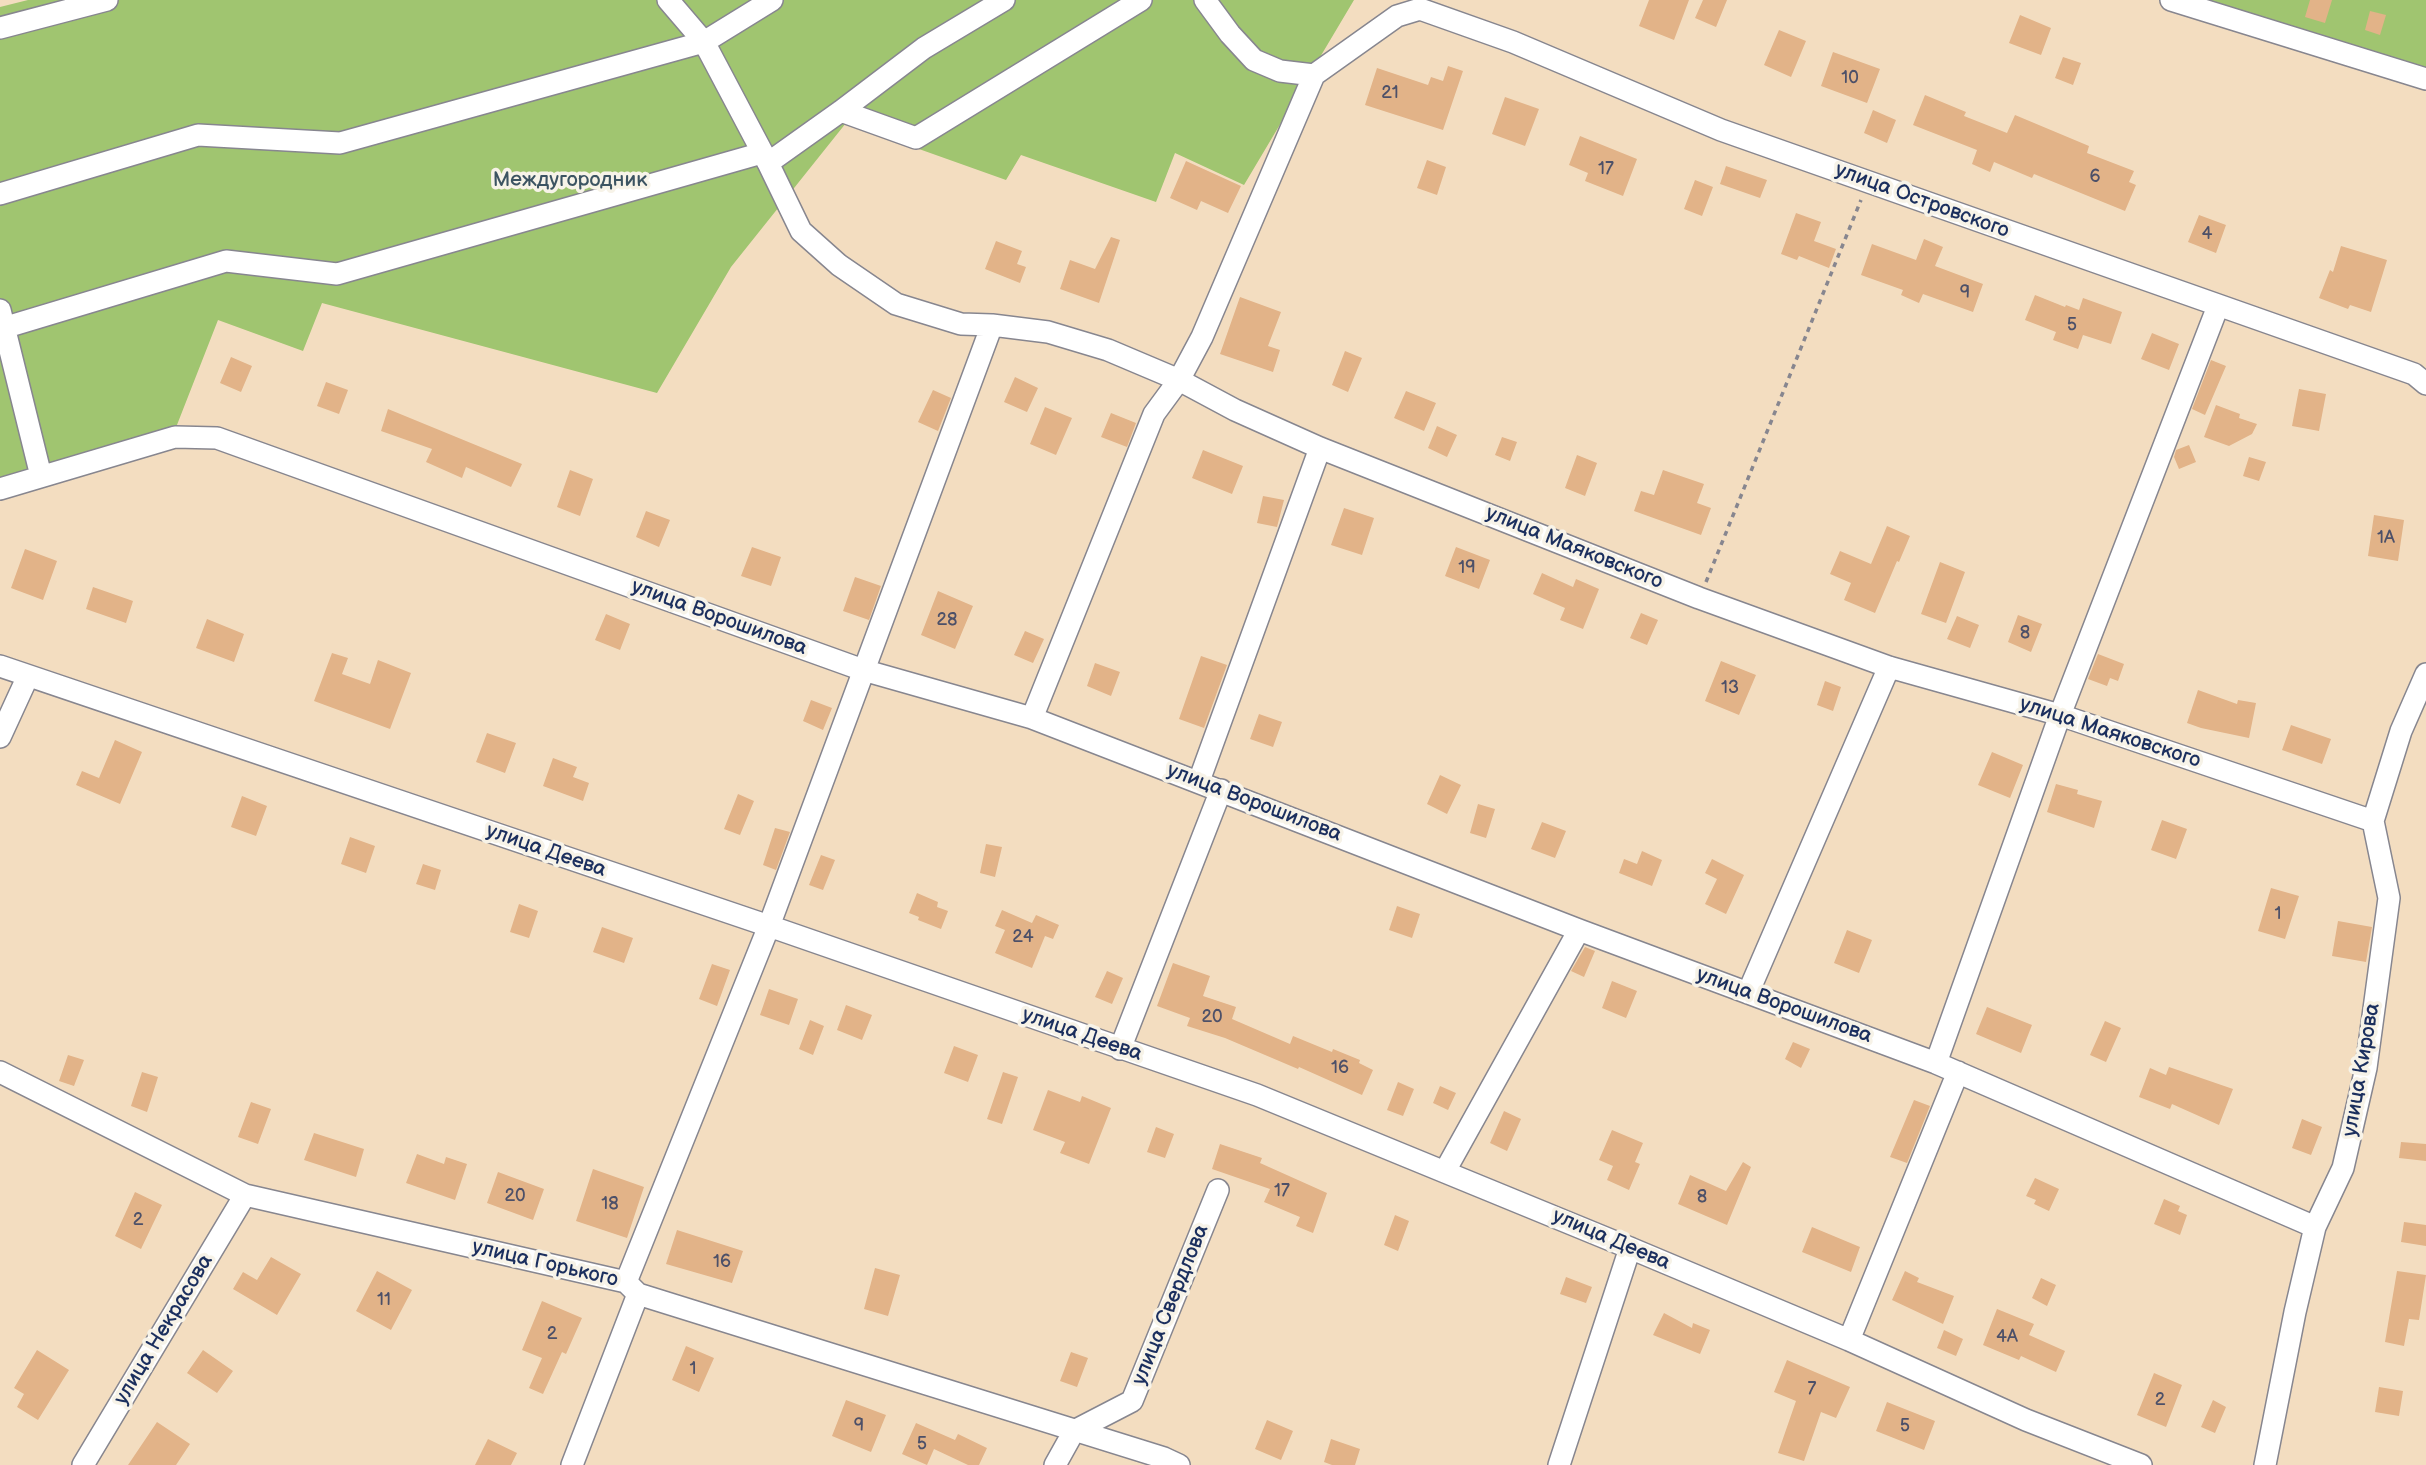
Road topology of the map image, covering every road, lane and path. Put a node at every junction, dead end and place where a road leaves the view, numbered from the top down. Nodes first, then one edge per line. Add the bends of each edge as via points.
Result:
1 (107, 0) edge
2 (668, 0) edge
3 (772, 0) edge
4 (1004, 0) edge
5 (1141, 0) edge
6 (1205, 0) edge
7 (2171, 0) edge
8 (0, 28) edge
9 (704, 42) junction
10 (1314, 75) junction
11 (2426, 79) edge
12 (841, 111) junction
13 (765, 158) junction
14 (1868, 182) junction
15 (0, 194) edge
16 (2218, 306) junction
17 (1, 322) edge
18 (992, 325) junction
19 (2422, 376) edge
20 (1179, 380) junction
21 (1320, 448) junction
22 (41, 476) junction
23 (0, 489) edge
24 (1699, 598) junction
25 (0, 666) edge
26 (1889, 667) junction
27 (863, 670) junction
28 (2426, 674) edge
29 (28, 676) junction
30 (2060, 715) junction
31 (1032, 718) junction
32 (0, 737) edge
33 (1199, 781) junction
34 (1221, 790) junction
35 (2373, 821) junction
36 (769, 926) junction
37 (1579, 930) junction
38 (1748, 993) junction
39 (1120, 1049) junction
40 (1936, 1063) junction
41 (0, 1072) edge
42 (1958, 1072) junction
43 (1445, 1171) junction
44 (1218, 1190) dead end
45 (245, 1195) junction
46 (2315, 1227) junction
47 (1630, 1248) junction
48 (632, 1288) junction
49 (1849, 1340) junction
50 (1074, 1431) junction
51 (83, 1465) edge
52 (572, 1465) edge
53 (1055, 1465) edge
54 (1179, 1465) edge
55 (1559, 1465) edge
56 (2141, 1465) edge
57 (2265, 1465) edge

1 - 8 street
2 - 9 street
3 - 9 street
4 - 12 street via 924,48
5 - 12 street via 916,138
6 - 10 street via 1254,60 1280,71
7 - 11 street
9 - 13 street
9 - 15 street via 340,144 198,135
10 - 14 street, улица Островского via 1397,16 1420,9 1513,42 1721,130
10 - 20 street via 1202,337
12 - 13 street
13 - 17 street via 337,274 226,261
13 - 18 street, улица Маяковского via 801,231 839,265 895,304 961,324
14 - 16 street, улица Островского
14 - 24 path
16 - 19 street, улица Островского
16 - 30 street
17 - 22 street
18 - 20 street, улица Маяковского via 1072,339
18 - 27 street
20 - 21 street, улица Маяковского
20 - 31 street via 1154,414
21 - 24 street, улица Маяковского
21 - 33 street
22 - 23 street, улица Ворошилова
22 - 27 street, улица Ворошилова via 175,437 217,438
24 - 26 street, улица Маяковского
25 - 29 street, улица Деева
26 - 30 street, улица Маяковского
26 - 38 street
27 - 31 street, улица Ворошилова
27 - 36 street
28 - 35 street, улица Кирова via 2401,731
29 - 32 street
29 - 36 street, улица Деева
30 - 35 street, улица Маяковского
30 - 40 street
31 - 33 street, улица Ворошилова
33 - 34 street, улица Ворошилова
34 - 37 street, улица Ворошилова
34 - 39 street
35 - 46 street, улица Кирова via 2389,898 2366,1068 2343,1168
36 - 39 street, улица Деева
36 - 48 street
37 - 38 street, улица Ворошилова
37 - 43 street
38 - 40 street, улица Ворошилова
39 - 43 street, улица Деева via 1256,1095
40 - 42 street, улица Ворошилова
41 - 45 street, улица Горького
42 - 46 street, улица Ворошилова
42 - 49 street
43 - 47 street, улица Деева
44 - 50 street, улица Свердлова via 1132,1401
45 - 48 street, улица Горького
45 - 51 street, улица Некрасова
46 - 57 street, улица Кирова
47 - 49 street, улица Деева
47 - 55 street
48 - 50 street, улица Горького
48 - 52 street
49 - 56 street, улица Деева via 2026,1420
50 - 53 street
50 - 54 street, улица Горького

